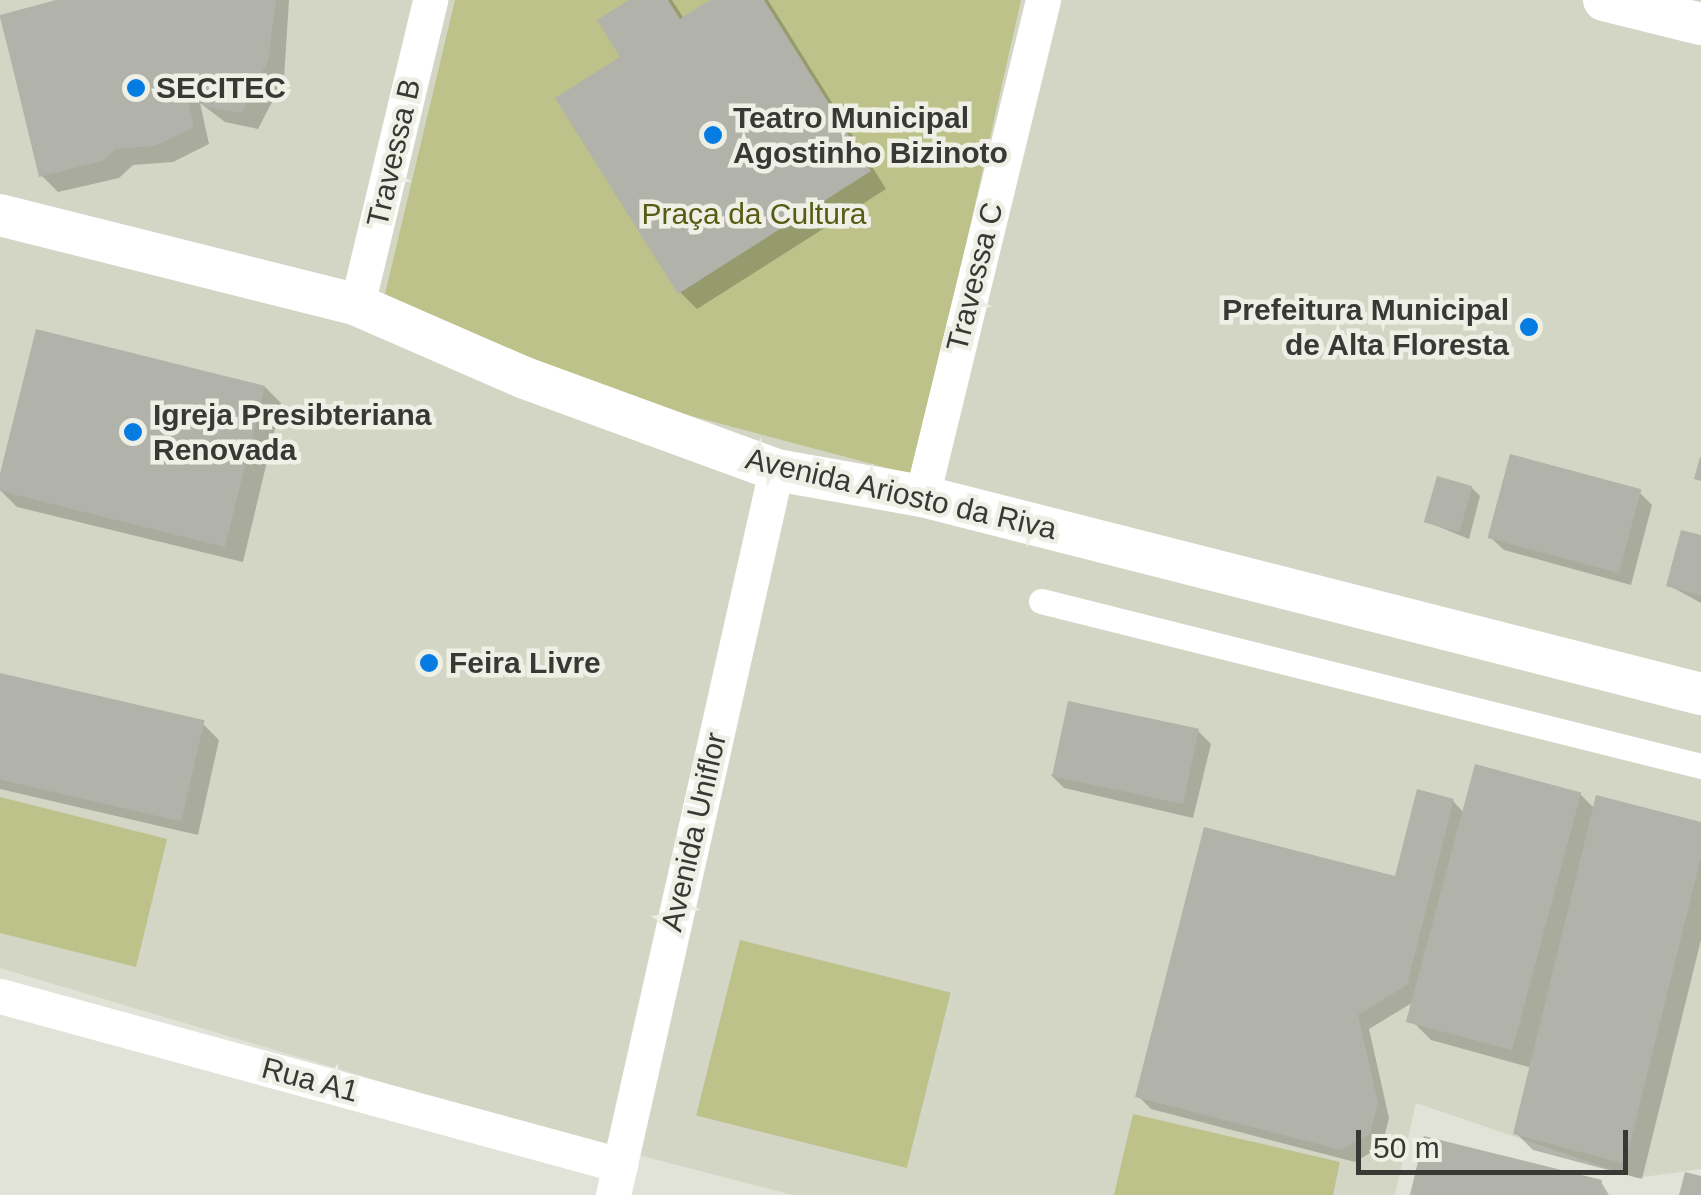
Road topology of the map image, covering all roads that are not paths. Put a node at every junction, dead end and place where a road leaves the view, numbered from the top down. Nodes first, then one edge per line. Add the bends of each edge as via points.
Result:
1 (430, 0) edge
2 (1043, 0) edge
3 (1604, 0) edge
4 (1701, 24) edge
5 (0, 215) edge
6 (357, 305) junction
7 (776, 470) junction
8 (922, 496) junction
9 (1042, 601) dead end
10 (1701, 694) edge
11 (1701, 766) edge
12 (0, 996) edge
13 (616, 1180) edge

1 - 6 street, Travessa B
2 - 8 street, Travessa C
3 - 4 street
5 - 6 street, Avenida Ariosto da Riva
6 - 7 street, Avenida Ariosto da Riva via 524,378
7 - 8 street, Avenida Ariosto da Riva
7 - 13 street, Avenida Uniflor
8 - 10 street, Avenida Ariosto da Riva
9 - 11 street
12 - 13 street, Rua A1

